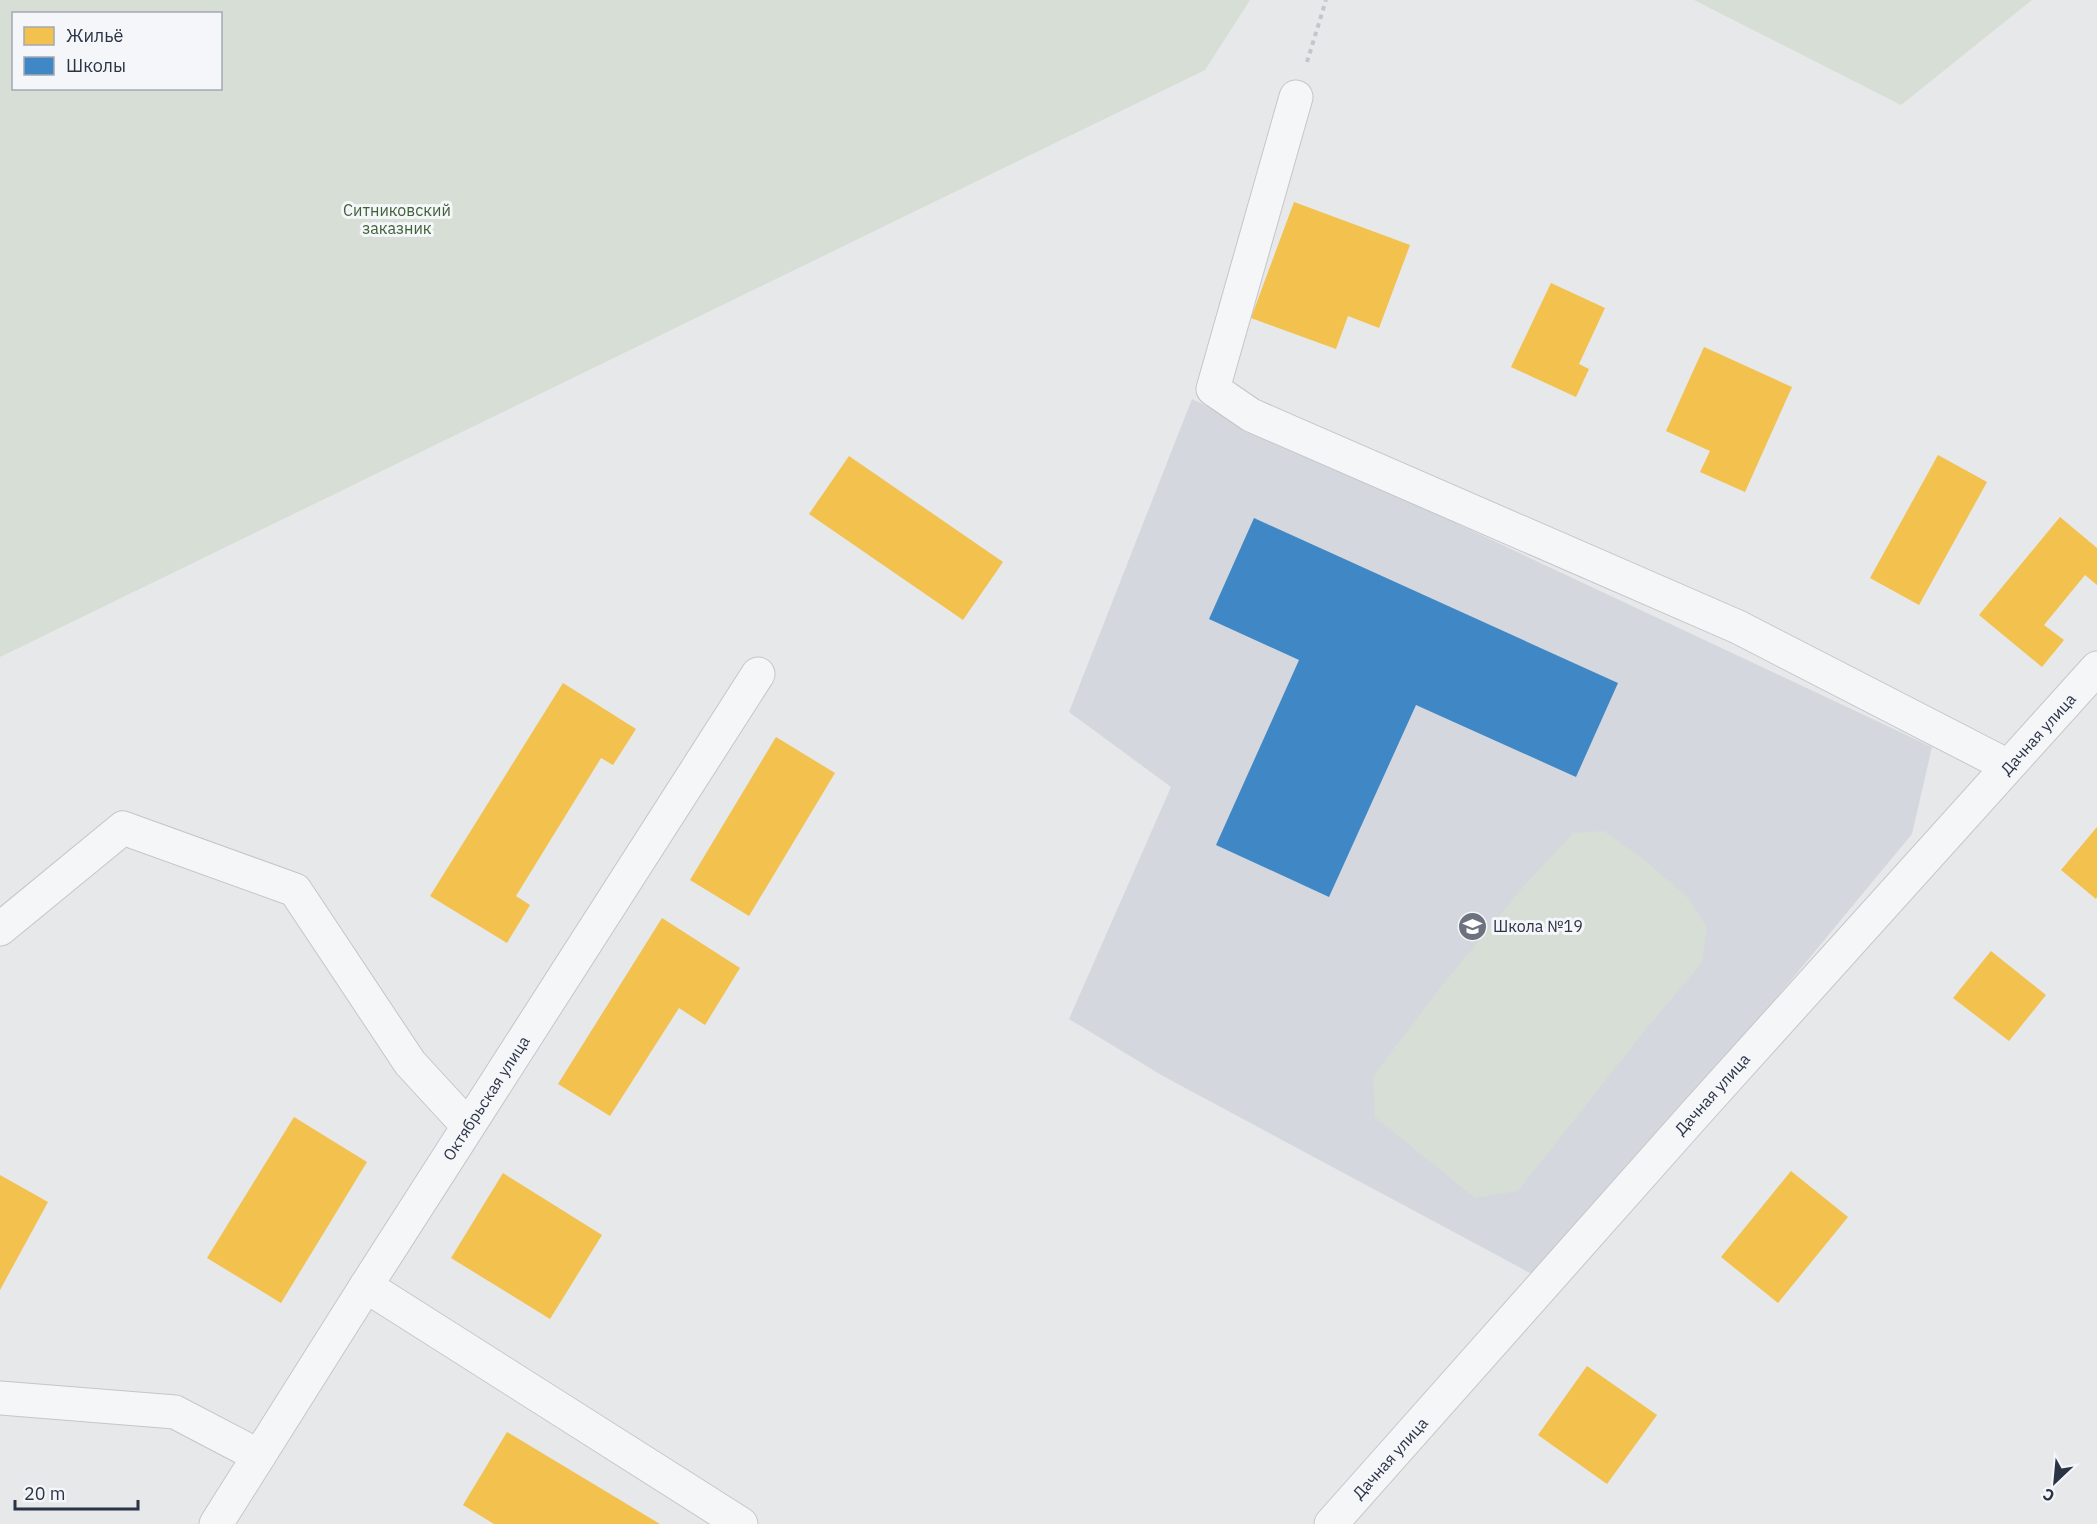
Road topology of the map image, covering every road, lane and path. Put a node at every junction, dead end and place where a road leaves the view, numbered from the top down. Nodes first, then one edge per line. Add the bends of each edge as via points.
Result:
1 (1326, 0) edge
2 (1296, 98) joint
3 (2097, 668) edge
4 (758, 674) dead end
5 (2008, 766) junction
6 (0, 929) edge
7 (468, 1126) junction
8 (366, 1286) junction
9 (0, 1398) edge
10 (259, 1456) junction
11 (722, 1519) edge
12 (216, 1524) edge
13 (1331, 1524) edge

1 - 2 path
2 - 5 street via 1214,389 1251,415 1738,627
3 - 5 street, Дачная улица
4 - 7 street, Октябрьская улица
5 - 13 street, Дачная улица
6 - 7 street via 123,828 295,890 410,1064
7 - 8 street, Октябрьская улица
8 - 10 street, Октябрьская улица
8 - 11 street
9 - 10 street via 175,1412
10 - 12 street, Октябрьская улица

